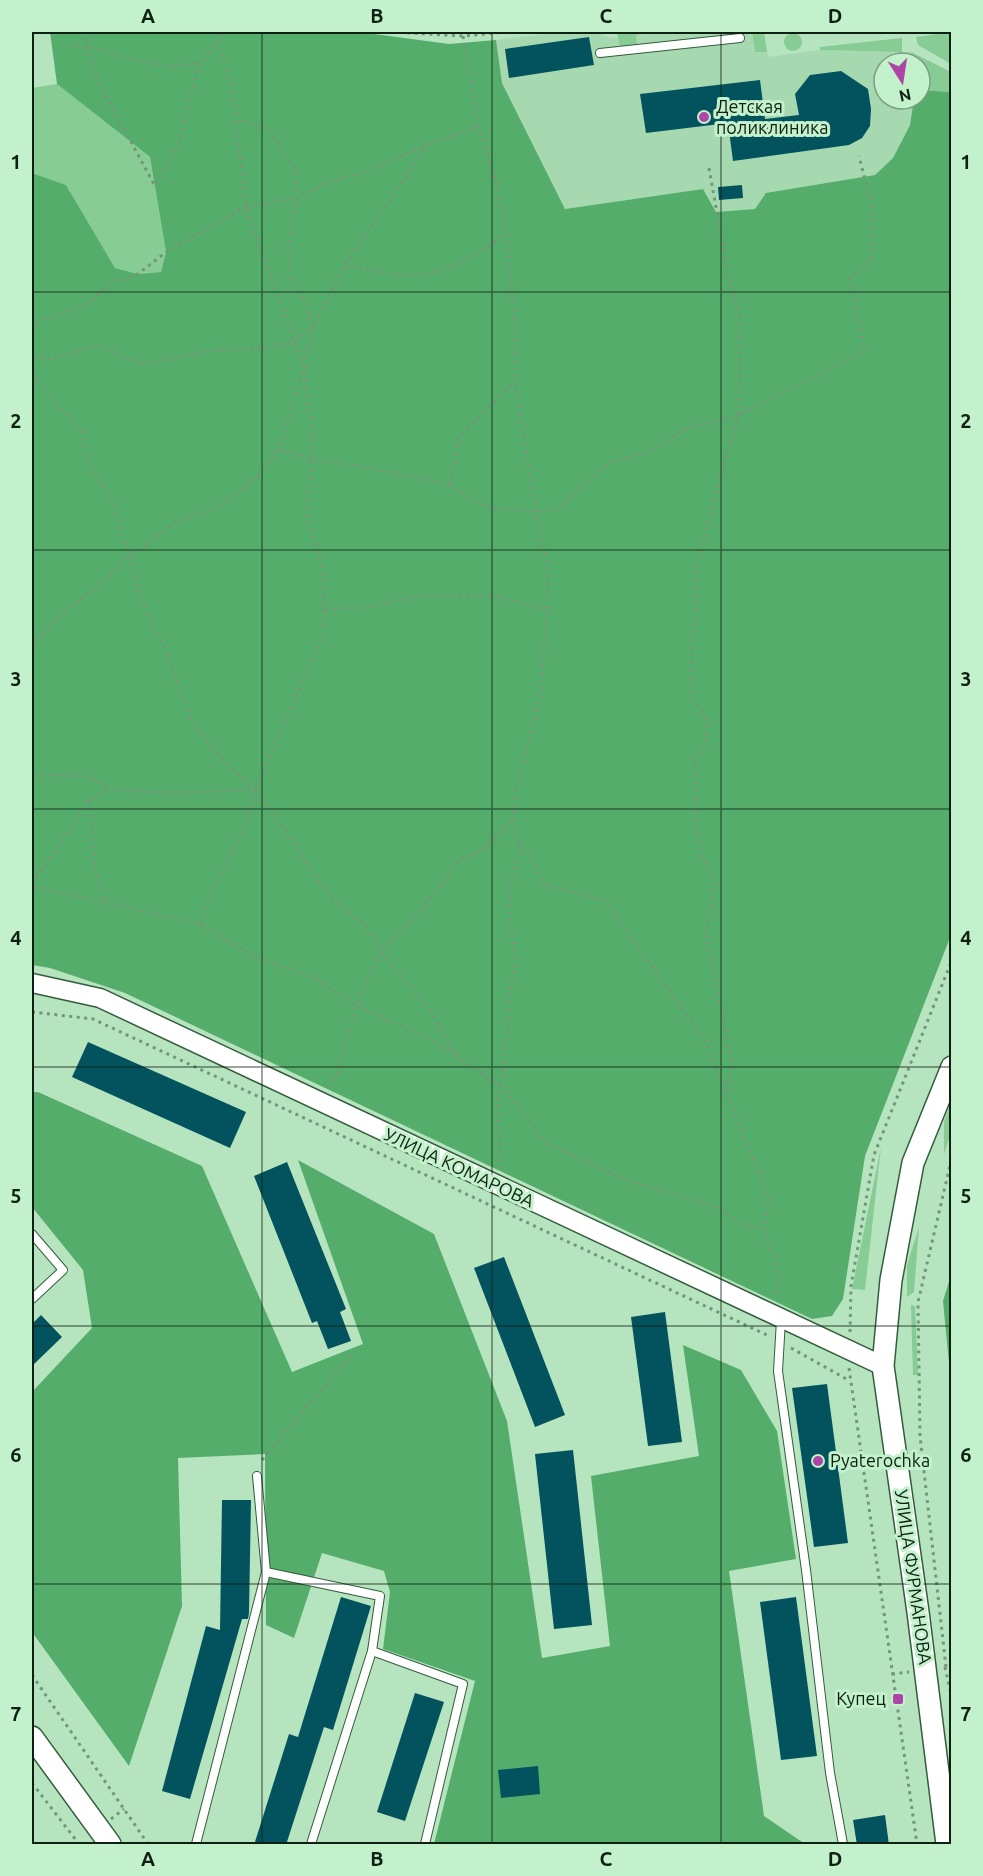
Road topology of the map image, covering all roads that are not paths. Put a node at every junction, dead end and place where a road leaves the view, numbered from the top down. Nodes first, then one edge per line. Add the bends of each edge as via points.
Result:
1 (740, 38) dead end
2 (600, 53) dead end
3 (32, 982) edge
4 (951, 1067) edge
5 (32, 1234) edge
6 (32, 1299) edge
7 (774, 1316) junction
8 (883, 1366) junction
9 (257, 1476) dead end
10 (266, 1572) junction
11 (372, 1651) junction
12 (32, 1737) edge
13 (110, 1845) edge
14 (196, 1845) edge
15 (311, 1845) edge
16 (425, 1845) edge
17 (843, 1845) edge
18 (947, 1845) edge

1 - 2 lane
3 - 7 street, УЛИЦА КОМАРОВА via 100,998
4 - 8 main road, УЛИЦА ФУРМАНОВА via 913,1163 891,1280
5 - 6 lane via 63,1270
7 - 8 street, УЛИЦА КОМАРОВА
7 - 17 lane via 830,1773
8 - 18 main road, УЛИЦА ФУРМАНОВА
9 - 10 lane
10 - 11 lane via 380,1596
10 - 14 lane
11 - 15 lane
11 - 16 lane via 463,1684
12 - 13 main road

